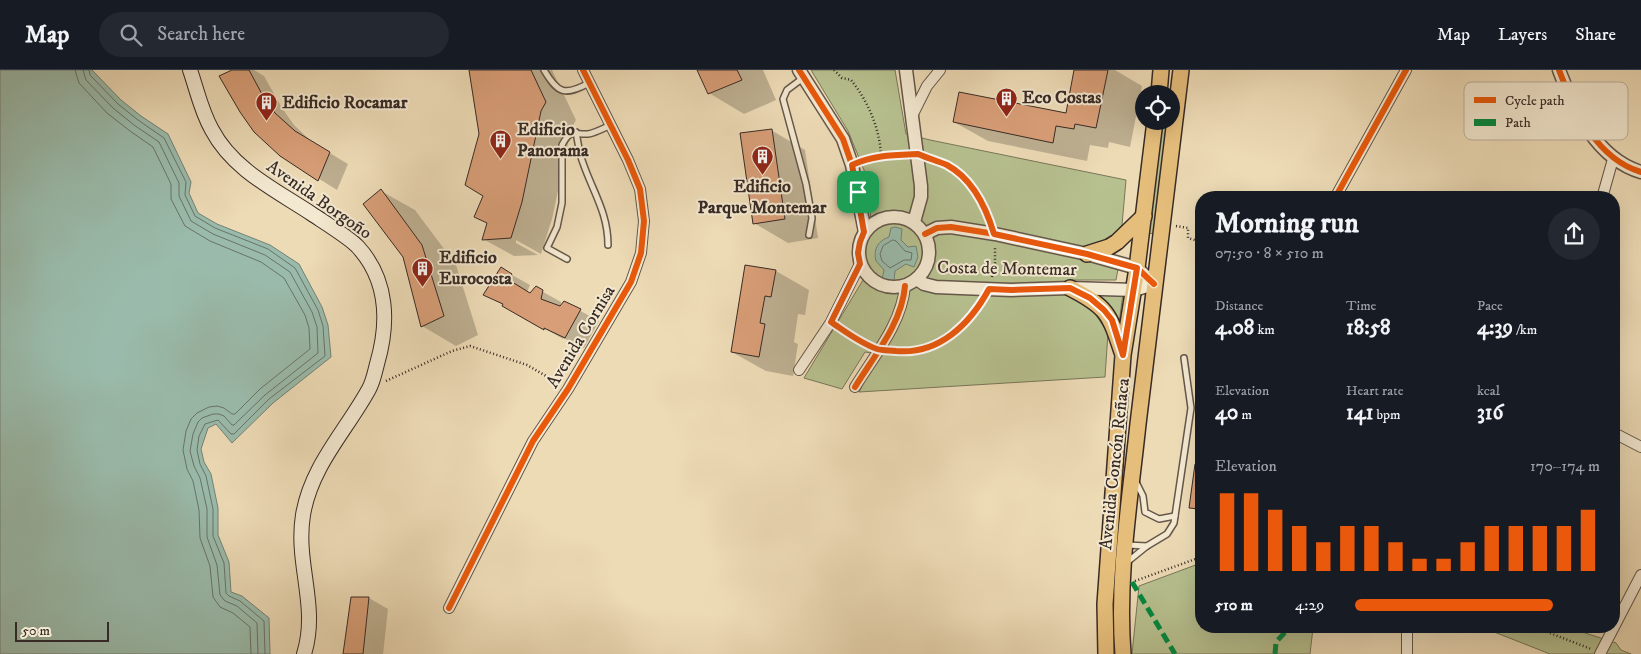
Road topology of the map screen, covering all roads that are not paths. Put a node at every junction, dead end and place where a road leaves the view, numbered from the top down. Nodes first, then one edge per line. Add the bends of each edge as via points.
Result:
1 (190, 70) edge
2 (544, 70) edge
3 (583, 70) edge
4 (906, 70) edge
5 (940, 70) edge
6 (1162, 70) edge
7 (1181, 70) edge
8 (1406, 70) edge
9 (1559, 70) edge
10 (801, 74) edge
11 (590, 82) junction
12 (1564, 82) edge
13 (1160, 85) edge
14 (913, 114) junction
15 (610, 125) junction
16 (1154, 130) edge
17 (576, 132) junction
18 (1598, 140) edge
19 (1613, 159) junction
20 (1641, 172) edge
21 (1339, 191) edge
22 (1604, 191) edge
23 (1144, 216) junction
24 (914, 222) junction
25 (864, 232) junction
26 (925, 234) junction
27 (809, 235) dead end
28 (608, 245) dead end
29 (1087, 254) junction
30 (567, 259) dead end
31 (860, 264) junction
32 (1137, 268) junction
33 (917, 279) junction
34 (1154, 284) junction
35 (905, 286) junction
36 (1070, 288) junction
37 (1134, 290) junction
38 (1123, 355) junction
39 (1184, 358) dead end
40 (799, 370) dead end
41 (855, 387) dead end
42 (1620, 436) edge
43 (1641, 447) edge
44 (1133, 475) junction
45 (1175, 516) junction
46 (1117, 537) junction
47 (1147, 546) junction
48 (1124, 565) junction
49 (1641, 575) edge
50 (449, 608) dead end
51 (1620, 615) edge
52 (1407, 633) edge
53 (1611, 633) edge
54 (1600, 653) edge
55 (304, 654) edge
56 (1106, 654) edge
57 (1123, 654) edge
58 (1407, 654) edge

1 - 55 main road, Avenida Borgoño via 206,118 230,155 251,174 357,245 370,263 383,296 384,335 370,388 320,465 306,501 300,546 310,622
2 - 11 lane via 553,86 565,91 576,90
3 - 11 street, Avenida Cornisa
4 - 14 street
5 - 14 street via 927,86
6 - 13 main road
7 - 34 main road, Avenida Concón Reñaca
8 - 21 street
9 - 12 street
10 - 25 street via 843,139 852,165
10 - 27 lane via 783,99 806,184 812,218
11 - 15 street, Avenida Cornisa
14 - 24 street via 921,197
15 - 17 lane via 590,134
15 - 50 street, Avenida Cornisa via 635,174 643,205 644,237 637,268 568,388 533,441
16 - 23 main road, Avenida Concón Reñaca
17 - 28 lane via 582,162 604,212
17 - 30 lane via 566,136 562,145 562,203 557,227 546,248
18 - 19 street
19 - 20 street
19 - 22 street
23 - 29 main road via 1117,242
23 - 32 main road, Avenida Concón Reñaca
24 - 25 street via 893,216 882,218
24 - 26 street
25 - 31 street via 858,253
26 - 29 street, Costa de Montemar via 951,227
26 - 33 street via 929,258 924,272
29 - 32 street, Costa de Montemar
31 - 35 street via 870,278 883,286
31 - 40 street via 831,322
32 - 34 street, Costa de Montemar
32 - 37 main road, Avenida Concón Reñaca
33 - 35 street
33 - 36 street, Costa de Montemar via 936,287
34 - 37 street, Costa de Montemar
34 - 44 main road, Avenida Concón Reñaca
35 - 41 street via 901,308
36 - 37 street, Costa de Montemar
36 - 38 main road via 1090,298 1112,320
37 - 38 main road, Avenida Concón Reñaca
38 - 46 main road, Avenida Concón Reñaca
39 - 45 lane via 1191,408
42 - 43 street
44 - 45 lane via 1146,512 1159,518
44 - 46 main road, Avenida Concón Reñaca
45 - 47 lane via 1167,534
46 - 47 lane
46 - 48 main road, Avenida Concón Reñaca
46 - 56 main road, Avenida Concón Reñaca via 1105,604
47 - 48 lane
48 - 57 main road, Avenida Concón Reñaca via 1120,620
49 - 51 street
52 - 58 street
53 - 54 street

